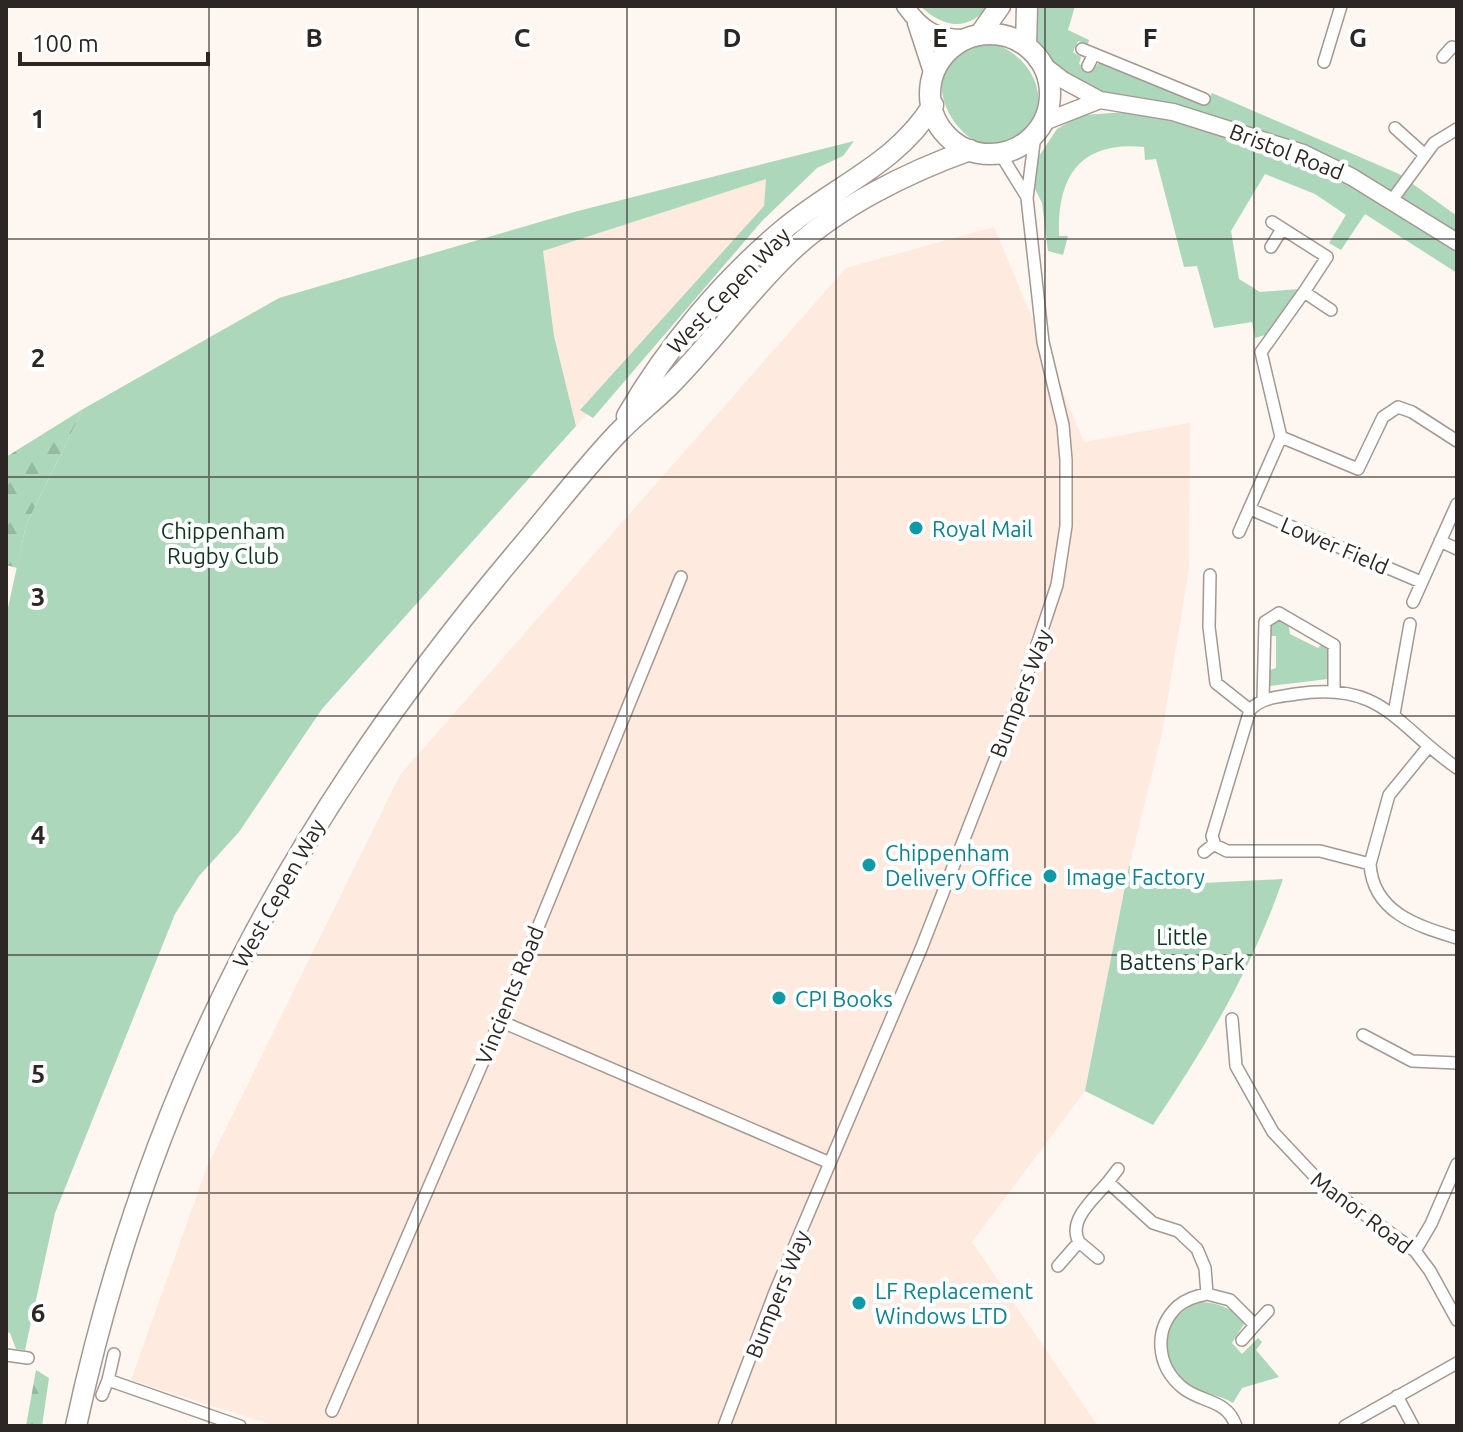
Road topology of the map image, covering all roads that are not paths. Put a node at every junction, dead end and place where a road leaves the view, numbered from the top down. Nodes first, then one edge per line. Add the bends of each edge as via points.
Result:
1 (905, 6) edge
2 (1000, 6) edge
3 (1027, 6) edge
4 (1341, 6) edge
5 (916, 23) junction
6 (973, 36) junction
7 (1082, 49) dead end
8 (1031, 53) junction
9 (1094, 54) junction
10 (1324, 62) dead end
11 (1088, 66) dead end
12 (933, 75) junction
13 (1168, 84) junction
14 (1204, 99) dead end
15 (1100, 100) junction
16 (933, 105) junction
17 (1159, 110) junction
18 (1395, 128) dead end
19 (1039, 129) junction
20 (1457, 129) edge
21 (970, 150) junction
22 (1001, 155) junction
23 (1425, 155) junction
24 (1027, 198) junction
25 (1392, 200) junction
26 (1457, 242) edge
27 (1271, 247) dead end
28 (1304, 292) junction
29 (1331, 310) dead end
30 (617, 434) junction
31 (1281, 437) junction
32 (1457, 441) edge
33 (1457, 504) edge
34 (1250, 509) junction
35 (1239, 532) dead end
36 (1440, 541) junction
37 (1457, 549) edge
38 (1210, 575) dead end
39 (681, 577) dead end
40 (1421, 582) junction
41 (1413, 602) dead end
42 (1410, 624) dead end
43 (1334, 690) junction
44 (1263, 700) junction
45 (1250, 710) junction
46 (1394, 714) junction
47 (1429, 746) junction
48 (1457, 768) edge
49 (1370, 864) junction
50 (1457, 938) edge
51 (1232, 1019) dead end
52 (500, 1021) junction
53 (1363, 1035) dead end
54 (1457, 1063) edge
55 (830, 1163) junction
56 (1457, 1164) edge
57 (1118, 1169) dead end
58 (1108, 1182) junction
59 (1079, 1242) junction
60 (1415, 1251) junction
61 (1098, 1258) dead end
62 (1058, 1266) dead end
63 (1207, 1294) junction
64 (1268, 1311) dead end
65 (1457, 1320) edge
66 (1255, 1325) junction
67 (1242, 1340) dead end
68 (114, 1354) dead end
69 (6, 1355) edge
70 (28, 1358) dead end
71 (1457, 1363) edge
72 (108, 1380) junction
73 (102, 1395) dead end
74 (1397, 1396) junction
75 (332, 1411) dead end
76 (76, 1426) edge
77 (240, 1426) edge
78 (724, 1426) edge
79 (1236, 1426) edge
80 (1345, 1426) edge
81 (1413, 1426) edge

1 - 5 main road
2 - 6 highway
3 - 8 highway
4 - 10 street
5 - 6 main road via 944,38
5 - 12 main road
6 - 8 highway via 996,34
6 - 12 highway via 945,53
7 - 9 street
8 - 15 main road, Bristol Road via 1063,80
8 - 19 highway via 1049,92 1050,106
9 - 11 street
9 - 13 street
12 - 16 highway
13 - 14 street
13 - 17 street
15 - 17 main road, Bristol Road
15 - 19 main road
16 - 21 highway via 952,141
16 - 30 highway, West Cepen Way via 887,160 811,208 760,251 655,369
17 - 25 main road, Bristol Road via 1303,153
18 - 23 street
19 - 22 highway via 1014,151
19 - 24 street, Bumpers Way
20 - 23 street via 1443,135
21 - 22 highway
21 - 30 highway, West Cepen Way via 928,166 812,234
22 - 24 street, Bumpers Way
23 - 25 street
24 - 55 street, Bumpers Way via 1041,329 1066,460 1066,526 1057,585 1021,693 921,949
25 - 26 main road, Bristol Road
27 - 28 street via 1277,226 1327,257
28 - 29 street
28 - 31 street via 1261,352
30 - 76 highway, West Cepen Way via 396,705 265,909 194,1054 144,1182
31 - 32 street via 1358,469 1383,417 1398,407
31 - 34 street
33 - 36 street
34 - 35 street
34 - 40 street, Lower Field
36 - 37 street
36 - 40 street
38 - 45 street via 1216,683
39 - 52 street, Vincients Road
40 - 41 street
42 - 46 street
43 - 44 street
43 - 44 street via 1334,645 1279,613 1265,622
43 - 46 street via 1364,697
44 - 45 street
45 - 49 street via 1209,848 1329,852
46 - 47 street
47 - 48 street
47 - 49 street via 1386,801
49 - 50 street via 1378,893 1398,915
51 - 60 street, Manor Road via 1236,1066 1273,1132 1320,1182
52 - 55 street
52 - 75 street, Vincients Road
53 - 54 street via 1412,1061
55 - 78 street, Bumpers Way
56 - 60 street
57 - 58 street
58 - 59 street via 1077,1222
58 - 63 street via 1153,1223 1178,1231 1197,1249
59 - 61 street
59 - 62 street
60 - 65 street, Manor Road
63 - 66 street via 1230,1300
63 - 79 street via 1187,1299 1168,1317 1160,1336 1161,1353 1178,1384 1225,1408
64 - 66 street
66 - 67 street
68 - 72 street
69 - 70 street
71 - 74 street
72 - 73 street
72 - 77 street
74 - 80 street
74 - 81 street

